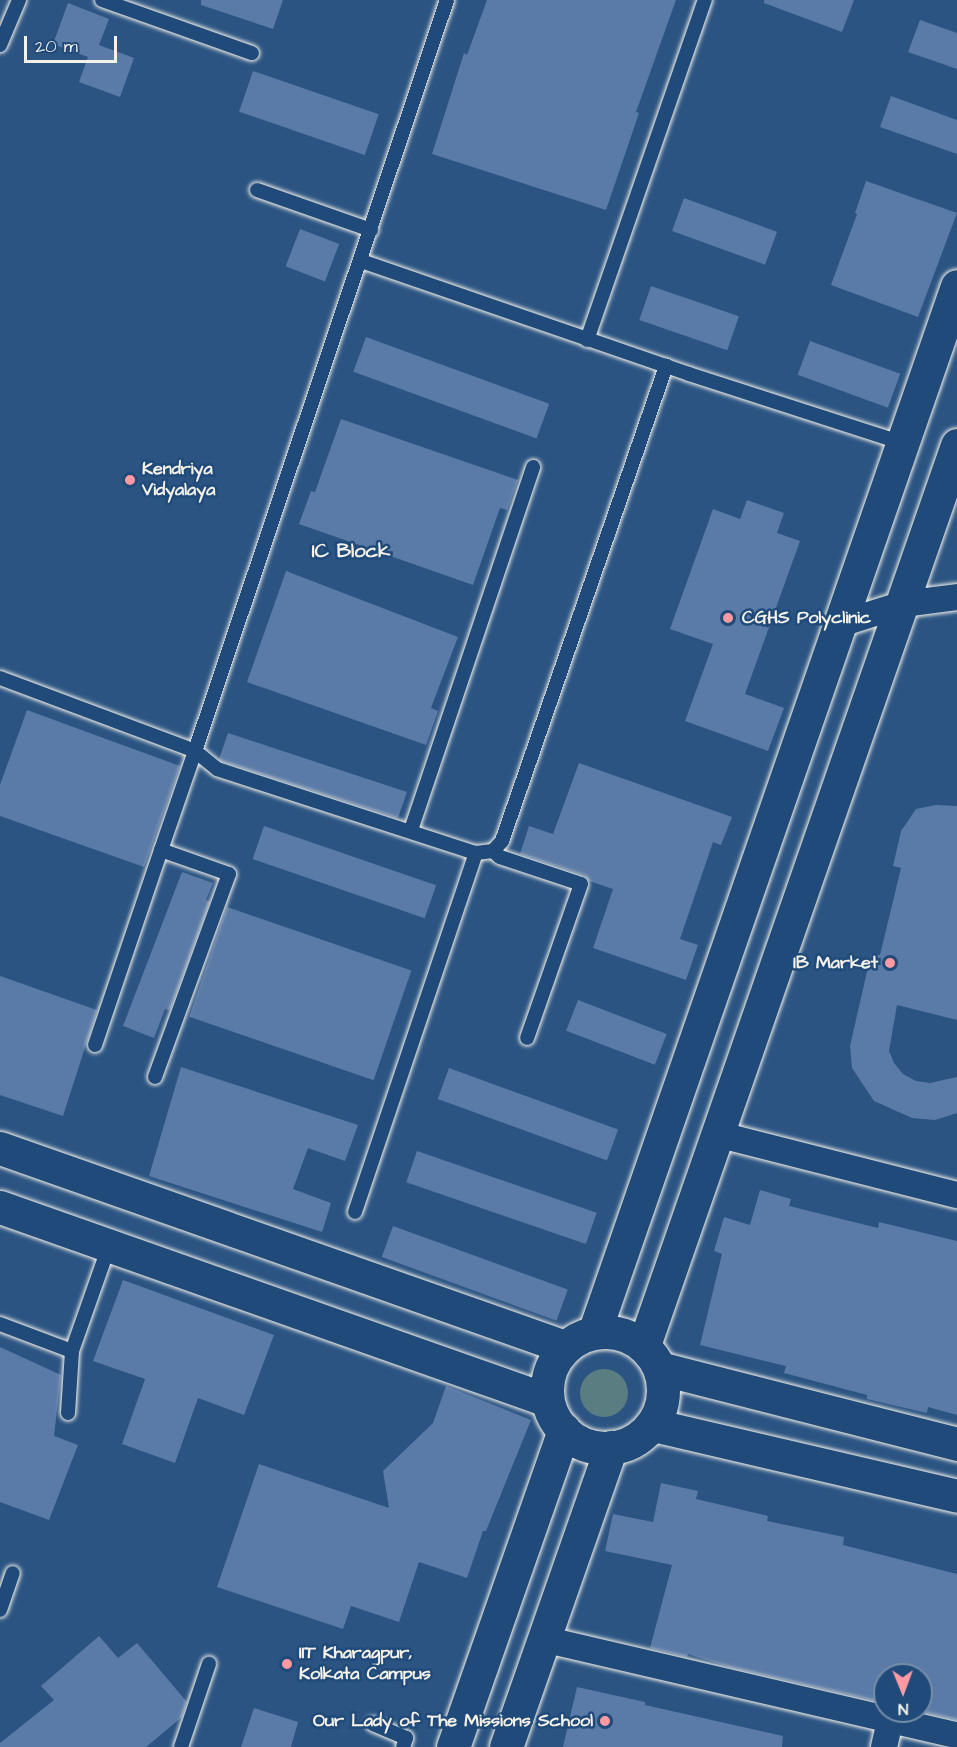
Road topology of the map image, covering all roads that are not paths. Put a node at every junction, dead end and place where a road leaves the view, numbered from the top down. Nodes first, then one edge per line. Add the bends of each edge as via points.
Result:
1 (19, 0) edge
2 (102, 0) edge
3 (447, 0) edge
4 (705, 0) edge
5 (0, 45) edge
6 (252, 53) dead end
7 (257, 190) dead end
8 (371, 230) junction
9 (361, 261) junction
10 (957, 286) edge
11 (587, 340) junction
12 (666, 366) junction
13 (903, 443) junction
14 (957, 445) edge
15 (533, 467) dead end
16 (957, 597) edge
17 (903, 604) junction
18 (840, 624) junction
19 (0, 678) edge
20 (195, 751) junction
21 (411, 830) junction
22 (161, 850) junction
23 (493, 851) junction
24 (476, 853) junction
25 (527, 1038) dead end
26 (95, 1045) dead end
27 (155, 1077) dead end
28 (717, 1134) junction
29 (0, 1148) edge
30 (957, 1195) edge
31 (0, 1207) edge
32 (355, 1212) dead end
33 (109, 1246) junction
34 (0, 1324) edge
35 (579, 1340) junction
36 (72, 1351) junction
37 (652, 1357) junction
38 (548, 1400) junction
39 (69, 1413) dead end
40 (652, 1425) junction
41 (564, 1430) junction
42 (957, 1444) edge
43 (611, 1447) junction
44 (957, 1496) edge
45 (13, 1573) dead end
46 (0, 1610) edge
47 (543, 1639) junction
48 (209, 1664) dead end
49 (873, 1716) edge
50 (889, 1723) edge
51 (903, 1723) edge
52 (373, 1724) dead end
53 (957, 1735) edge
54 (181, 1747) edge
55 (403, 1747) edge
56 (453, 1747) edge
57 (506, 1747) edge
58 (884, 1747) edge

1 - 5 lane
2 - 6 lane
3 - 8 lane
4 - 11 lane
7 - 8 lane
8 - 9 lane
9 - 11 lane
9 - 20 lane
10 - 13 street
11 - 12 lane
12 - 13 lane
12 - 23 lane via 502,841
13 - 18 street
14 - 17 street
15 - 21 lane
16 - 17 street
17 - 18 street
17 - 28 street
18 - 35 street
19 - 20 lane
20 - 21 lane via 217,769
20 - 22 lane
21 - 24 lane
22 - 26 lane
22 - 27 lane via 229,873
23 - 24 lane
23 - 25 lane via 500,857 581,884
24 - 32 lane
28 - 30 street
28 - 37 street
29 - 35 street
31 - 33 street
33 - 36 lane
33 - 38 street
34 - 36 lane
35 - 37 street via 607,1331 626,1335
35 - 38 street via 554,1359 547,1379
36 - 39 lane
37 - 40 street via 664,1386 662,1406
37 - 42 street
38 - 41 street via 554,1418
40 - 43 street via 638,1438
40 - 44 street
41 - 43 street via 579,1442
41 - 56 street
43 - 47 street
45 - 46 lane
47 - 49 street
47 - 57 street
48 - 54 lane
50 - 58 street
51 - 53 street
52 - 55 lane via 406,1738

